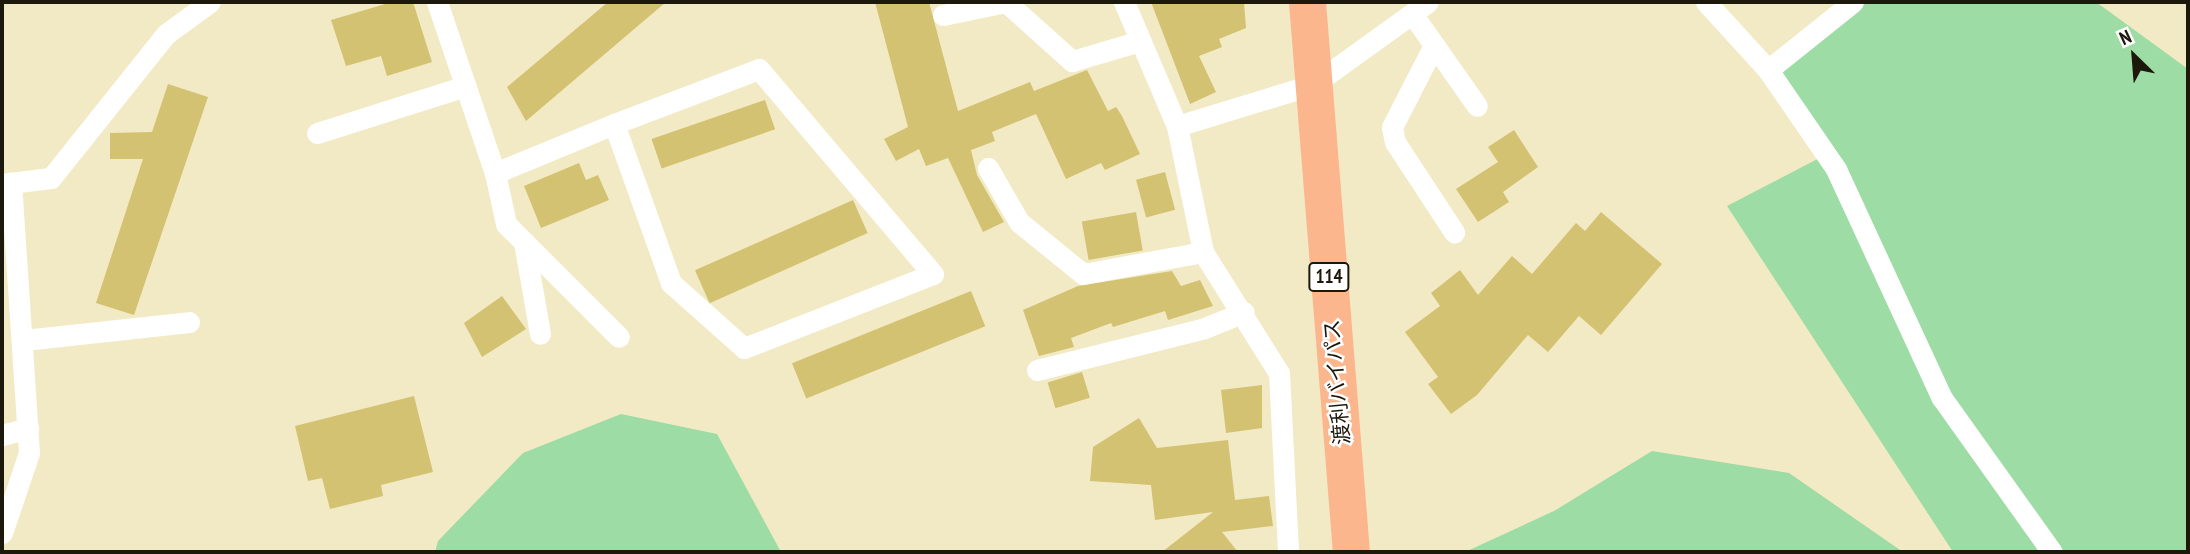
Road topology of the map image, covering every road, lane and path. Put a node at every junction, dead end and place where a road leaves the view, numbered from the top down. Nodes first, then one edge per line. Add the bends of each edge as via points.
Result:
1 (210, 2) edge
2 (438, 2) edge
3 (1006, 2) edge
4 (1124, 2) edge
5 (1307, 2) edge
6 (1706, 2) edge
7 (1853, 2) edge
8 (1420, 8) edge
9 (943, 15) dead end
10 (1140, 41) junction
11 (1434, 44) junction
12 (1768, 70) junction
13 (1314, 84) junction
14 (466, 86) junction
15 (1478, 106) dead end
16 (614, 124) junction
17 (1177, 126) junction
18 (317, 133) dead end
19 (988, 168) dead end
20 (495, 173) junction
21 (7, 183) edge
22 (1454, 232) dead end
23 (524, 242) junction
24 (1203, 252) junction
25 (1244, 312) junction
26 (189, 322) dead end
27 (540, 334) dead end
28 (619, 337) dead end
29 (24, 340) junction
30 (1037, 370) dead end
31 (28, 428) junction
32 (2, 435) edge
33 (2, 533) edge
34 (1288, 552) edge
35 (1351, 552) edge
36 (2052, 552) edge

1 - 21 street via 166,34 51,178
2 - 14 street
3 - 9 street
3 - 10 street via 1072,61
4 - 10 street
5 - 13 highway, 渡利バイパス / 114
6 - 12 street
7 - 12 street
8 - 11 street
8 - 13 street
10 - 17 street
11 - 15 street
11 - 22 street via 1392,127 1395,142
12 - 36 street via 1836,169 1942,398
13 - 17 street
13 - 35 highway, 渡利バイパス / 114
14 - 18 street
14 - 20 street
16 - 16 street via 759,69 933,274 744,348 671,283
16 - 20 street
17 - 24 street
19 - 24 street via 1019,222 1083,274
20 - 23 street via 506,224
21 - 29 street
23 - 27 street
23 - 28 street
24 - 25 street
25 - 30 street via 1202,329
25 - 34 street via 1279,373
26 - 29 street
29 - 31 street
31 - 32 street
31 - 33 street via 29,453

